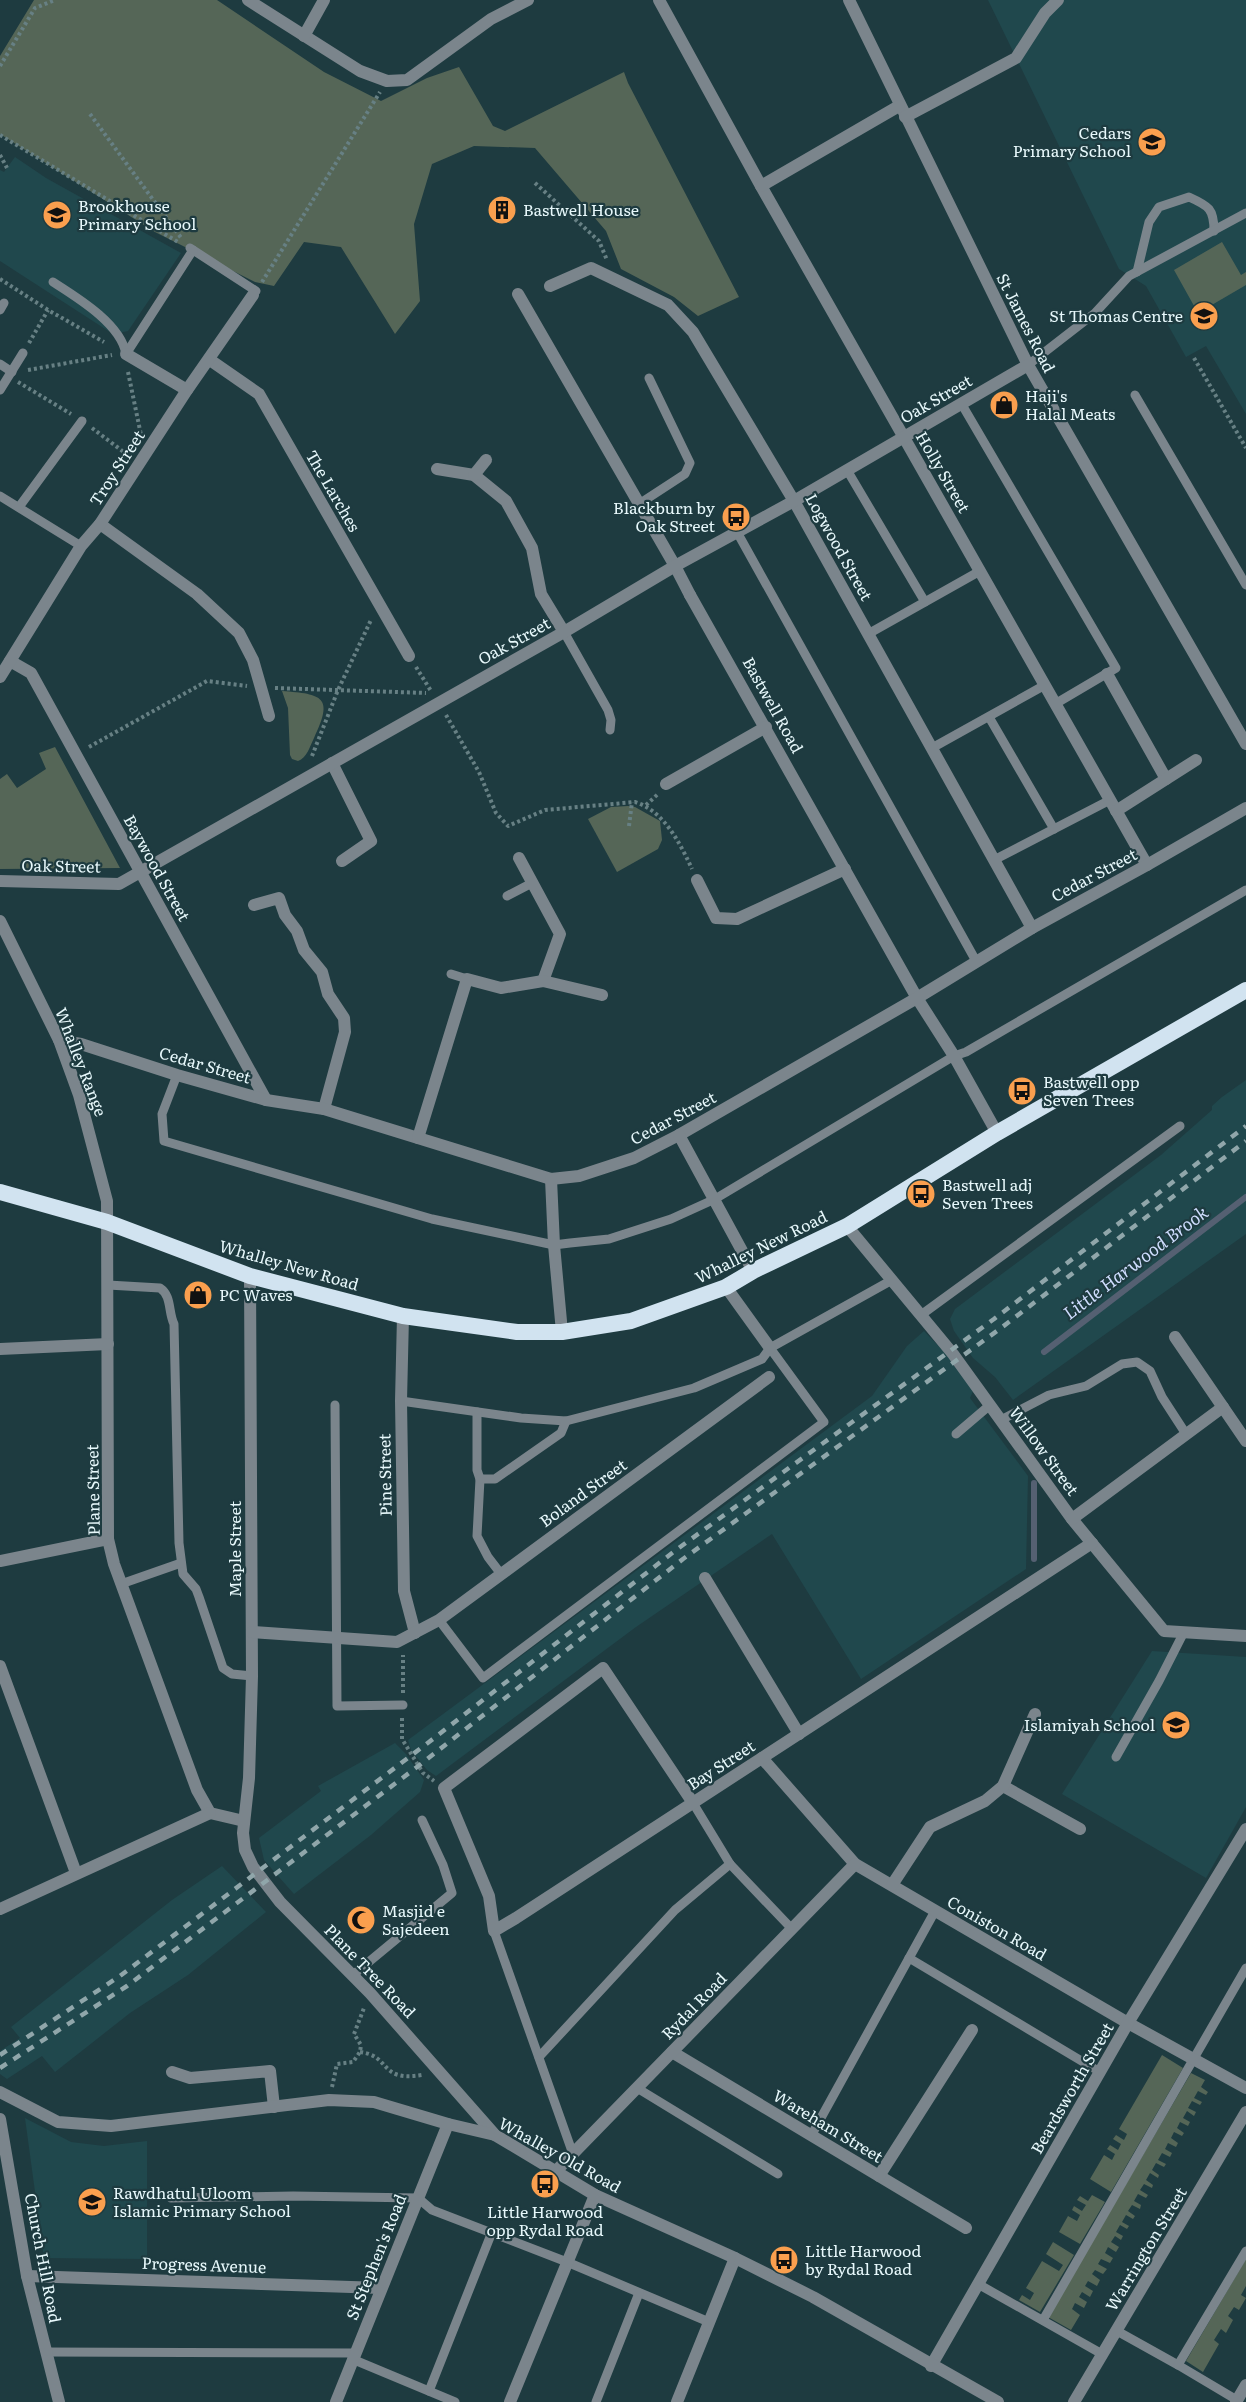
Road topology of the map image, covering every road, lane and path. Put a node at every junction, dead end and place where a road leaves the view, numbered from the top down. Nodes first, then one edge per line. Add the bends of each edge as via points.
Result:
1 (55, 0) edge
2 (248, 0) edge
3 (324, 0) edge
4 (659, 0) edge
5 (849, 0) edge
6 (1058, 0) edge
7 (520, 2) edge
8 (304, 36) junction
9 (0, 66) edge
10 (387, 81) junction
11 (902, 112) junction
12 (90, 114) dead end
13 (0, 135) edge
14 (0, 155) edge
15 (7, 168) dead end
16 (535, 183) dead end
17 (761, 186) junction
18 (1246, 213) edge
19 (1214, 231) junction
20 (190, 249) junction
21 (1137, 272) junction
22 (0, 279) edge
23 (615, 280) junction
24 (53, 282) dead end
25 (550, 286) dead end
26 (254, 293) junction
27 (518, 294) dead end
28 (48, 310) junction
29 (23, 353) joint
30 (125, 354) junction
31 (1194, 358) dead end
32 (210, 360) junction
33 (0, 364) edge
34 (1028, 365) junction
35 (12, 372) junction
36 (649, 378) dead end
37 (0, 390) edge
38 (187, 390) junction
39 (1135, 395) dead end
40 (961, 403) junction
41 (82, 421) dead end
42 (903, 436) junction
43 (1246, 448) edge
44 (145, 455) junction
45 (486, 460) dead end
46 (437, 469) dead end
47 (847, 470) junction
48 (474, 475) junction
49 (0, 496) edge
50 (794, 501) junction
51 (639, 504) junction
52 (18, 507) junction
53 (100, 524) junction
54 (737, 532) junction
55 (81, 546) junction
56 (675, 566) junction
57 (980, 571) junction
58 (1246, 585) edge
59 (925, 602) junction
60 (379, 603) junction
61 (564, 632) junction
62 (868, 634) junction
63 (409, 656) joint
64 (10, 661) junction
65 (1107, 674) junction
66 (0, 677) edge
67 (1045, 685) junction
68 (439, 703) junction
69 (1055, 704) junction
70 (269, 716) dead end
71 (989, 717) junction
72 (766, 727) junction
73 (610, 730) dead end
74 (1246, 744) edge
75 (932, 748) junction
76 (1196, 759) dead end
77 (310, 762) dead end
78 (332, 763) junction
79 (1166, 779) junction
80 (666, 784) dead end
81 (632, 802) junction
82 (1113, 805) junction
83 (1246, 808) edge
84 (629, 826) dead end
85 (1054, 828) junction
86 (519, 858) dead end
87 (994, 860) junction
88 (342, 861) dead end
89 (1148, 865) junction
90 (845, 869) junction
91 (141, 871) junction
92 (697, 880) joint
93 (0, 882) edge
94 (532, 883) junction
95 (1246, 890) edge
96 (507, 896) dead end
97 (254, 905) dead end
98 (0, 921) edge
99 (1032, 928) junction
100 (976, 962) junction
101 (451, 974) dead end
102 (467, 979) junction
103 (543, 981) junction
104 (1246, 990) edge
105 (602, 995) dead end
106 (917, 998) junction
107 (58, 1040) junction
108 (954, 1056) junction
109 (177, 1075) junction
110 (266, 1100) junction
111 (324, 1109) junction
112 (1180, 1126) dead end
113 (997, 1133) junction
114 (680, 1135) junction
115 (418, 1138) junction
116 (551, 1179) junction
117 (0, 1192) edge
118 (715, 1199) junction
119 (107, 1222) junction
120 (847, 1226) junction
121 (554, 1245) junction
122 (753, 1271) junction
123 (250, 1276) junction
124 (892, 1280) junction
125 (108, 1285) junction
126 (726, 1287) junction
127 (921, 1315) junction
128 (403, 1316) junction
129 (562, 1332) junction
130 (1175, 1337) dead end
131 (108, 1344) junction
132 (770, 1348) junction
133 (0, 1349) edge
134 (770, 1377) dead end
135 (400, 1401) junction
136 (335, 1405) dead end
137 (990, 1405) junction
138 (1223, 1407) junction
139 (477, 1413) junction
140 (566, 1420) junction
141 (1001, 1420) junction
142 (956, 1434) dead end
143 (1186, 1434) junction
144 (1246, 1441) edge
145 (480, 1479) junction
146 (1072, 1519) junction
147 (108, 1539) junction
148 (1092, 1544) junction
149 (0, 1561) edge
150 (181, 1563) junction
151 (501, 1574) junction
152 (705, 1578) dead end
153 (121, 1584) junction
154 (439, 1620) junction
155 (252, 1632) junction
156 (1184, 1632) junction
157 (415, 1633) junction
158 (1246, 1636) edge
159 (336, 1638) junction
160 (0, 1666) edge
161 (252, 1676) junction
162 (402, 1705) dead end
163 (1035, 1714) dead end
164 (798, 1734) junction
165 (1116, 1757) dead end
166 (762, 1758) junction
167 (1003, 1786) junction
168 (693, 1803) junction
169 (210, 1813) junction
170 (422, 1820) dead end
171 (244, 1821) junction
172 (1246, 1828) edge
173 (1080, 1829) dead end
174 (730, 1864) junction
175 (855, 1864) junction
176 (76, 1873) junction
177 (892, 1886) junction
178 (0, 1909) edge
179 (935, 1911) junction
180 (792, 1929) junction
181 (494, 1930) junction
182 (909, 1958) junction
183 (1246, 1968) edge
184 (352, 1975) junction
185 (370, 1993) junction
186 (1128, 2023) junction
187 (972, 2030) dead end
188 (360, 2052) junction
189 (672, 2052) junction
190 (539, 2057) junction
191 (1193, 2058) junction
192 (172, 2072) dead end
193 (442, 2072) junction
194 (1100, 2072) junction
195 (638, 2088) junction
196 (1246, 2088) edge
197 (0, 2092) edge
198 (329, 2100) junction
199 (274, 2107) junction
200 (1246, 2112) edge
201 (0, 2119) edge
202 (448, 2124) junction
203 (495, 2135) junction
204 (811, 2136) junction
205 (573, 2154) junction
206 (556, 2170) junction
207 (778, 2174) dead end
208 (879, 2176) junction
209 (595, 2195) junction
210 (171, 2198) dead end
211 (418, 2198) junction
212 (966, 2228) dead end
213 (492, 2232) junction
214 (1246, 2251) edge
215 (735, 2258) junction
216 (567, 2262) junction
217 (27, 2276) junction
218 (978, 2284) junction
219 (381, 2288) junction
220 (639, 2293) junction
221 (1043, 2320) junction
222 (709, 2322) junction
223 (1117, 2331) junction
224 (46, 2352) junction
225 (1102, 2354) junction
226 (354, 2356) junction
227 (931, 2366) junction
228 (1179, 2366) junction
229 (1246, 2385) edge
230 (429, 2391) junction
231 (1236, 2401) edge
232 (59, 2402) edge
233 (336, 2402) edge
234 (454, 2402) edge
235 (510, 2402) edge
236 (596, 2402) edge
237 (677, 2402) edge
238 (998, 2402) edge
239 (1074, 2402) edge

1 - 9 path via 35,8
2 - 8 street
3 - 8 street
4 - 17 street, Holly Street
5 - 11 street, St James Road
6 - 11 street via 1016,58
7 - 10 street via 407,80
8 - 10 street via 360,71
10 - 26 path
11 - 17 street
11 - 34 street, St James Road
12 - 20 path
13 - 20 path
14 - 15 path
16 - 23 path via 599,241
17 - 42 street, Holly Street
18 - 19 lane
19 - 21 lane
19 - 21 lane via 1214,215 1190,197 1159,207 1149,222
20 - 26 lane
20 - 30 lane
21 - 34 lane via 1095,313
22 - 28 path
23 - 25 street, Logwood Street via 591,268
23 - 50 street, Logwood Street via 668,305 693,332
24 - 30 lane via 119,335
26 - 32 street, Troy Street
27 - 51 street, Bastwell Road
28 - 29 path
28 - 30 path
29 - 35 lane
30 - 35 path
30 - 38 street
30 - 44 path
31 - 43 path
32 - 38 street, Troy Street
32 - 60 street, The Larches via 259,394
33 - 35 lane
34 - 40 street, Oak Street
34 - 74 street, St James Road
35 - 37 lane
36 - 51 lane via 690,464 685,474
38 - 44 street, Troy Street
39 - 58 lane
40 - 42 street, Oak Street
40 - 65 lane via 1116,669
41 - 52 lane
42 - 47 street, Oak Street
42 - 57 street, Holly Street
44 - 53 street, Troy Street
45 - 48 street
46 - 48 street
47 - 50 street, Oak Street
47 - 59 lane
48 - 61 street via 506,501 532,549 541,594
49 - 52 lane
50 - 54 street, Oak Street
50 - 62 street, Logwood Street
51 - 56 street, Bastwell Road
52 - 55 lane
53 - 55 street, Troy Street
53 - 70 street via 197,594 239,633 254,660
54 - 56 street, Oak Street
54 - 100 lane
55 - 64 street, Troy Street
56 - 61 street, Oak Street
56 - 72 street, Bastwell Road
57 - 59 lane
57 - 67 street, Holly Street
59 - 62 lane
60 - 63 street, The Larches
60 - 77 path
61 - 68 street, Oak Street
61 - 73 lane via 608,710
62 - 75 street, Logwood Street
63 - 68 path
64 - 66 street, Troy Street
64 - 91 street, Baywood Street via 31,673
65 - 69 lane
65 - 79 street
67 - 69 street, Holly Street
67 - 71 lane
68 - 78 street, Oak Street
68 - 81 path via 479,772 496,813 508,826 545,810
69 - 82 street, Holly Street
71 - 75 lane
71 - 85 lane
72 - 80 street
72 - 90 street, Bastwell Road
75 - 87 street, Logwood Street
76 - 79 street
78 - 88 street via 371,841
78 - 91 street, Oak Street
79 - 82 street
81 - 84 path
81 - 92 path via 646,806 669,827
82 - 85 lane
82 - 89 street, Holly Street
83 - 89 street, Cedar Street
85 - 87 lane
86 - 94 street
87 - 99 street, Logwood Street
89 - 99 street, Cedar Street
90 - 92 street via 737,919 716,918
90 - 106 street, Bastwell Road
91 - 93 street, Oak Street via 119,884
91 - 110 street, Baywood Street
94 - 96 lane
94 - 103 street via 560,934
95 - 108 lane
97 - 111 street via 279,898 344,1018 345,1032
98 - 107 street, Whalley Range
99 - 100 street, Cedar Street
100 - 106 street, Cedar Street
101 - 102 lane
102 - 103 street via 501,988
102 - 115 street
103 - 105 street
104 - 113 highway, Whalley New Road
106 - 108 street, Bastwell Road
106 - 114 street, Cedar Street
107 - 109 street, Cedar Street
107 - 119 street, Whalley Range via 92,1143 107,1202
108 - 113 street, Bastwell Road
108 - 118 lane
109 - 110 street, Cedar Street
109 - 121 lane via 162,1114 164,1141 432,1219
110 - 111 street, Cedar Street
111 - 115 street, Cedar Street
112 - 127 lane
113 - 120 highway, Whalley New Road
114 - 116 street, Cedar Street via 634,1158 579,1176
114 - 118 street
115 - 116 street, Cedar Street
116 - 121 street
117 - 119 highway, Whalley New Road
118 - 121 lane via 671,1219 609,1239
118 - 122 street
119 - 123 highway, Whalley New Road
119 - 125 street, Plane Street
120 - 122 highway, Whalley New Road
120 - 124 street, Willow Street
121 - 129 street
122 - 126 highway, Whalley New Road
123 - 128 highway, Whalley New Road
123 - 155 street, Maple Street
124 - 127 street, Willow Street
124 - 132 lane
125 - 131 street, Plane Street
125 - 150 lane via 160,1288 168,1299 174,1324
126 - 129 highway, Whalley New Road via 631,1321
126 - 132 street
127 - 137 street, Willow Street
128 - 129 highway, Whalley New Road via 517,1332
128 - 135 street, Pine Street
130 - 138 street
131 - 133 street
131 - 147 street, Plane Street
132 - 140 lane via 762,1359 694,1388
132 - 154 lane via 824,1422 483,1678
134 - 151 street, Boland Street
135 - 139 lane
135 - 157 street, Pine Street via 404,1592
136 - 159 lane
137 - 141 street, Willow Street
137 - 142 lane
138 - 143 street
138 - 144 street
139 - 140 lane
139 - 145 lane
140 - 145 lane via 561,1434 495,1479
141 - 143 lane via 1049,1395 1086,1386 1122,1364 1137,1362 1150,1371
141 - 146 street, Willow Street
143 - 146 street
145 - 151 lane via 477,1536
146 - 148 street, Willow Street
147 - 149 street
147 - 153 street, Plane Street
148 - 156 street, Willow Street via 1164,1631
148 - 164 street, Bay Street
150 - 153 lane
150 - 161 lane via 186,1579 200,1598 223,1668 232,1674
151 - 154 street, Boland Street
152 - 164 street
153 - 169 street, Plane Street via 197,1790
154 - 157 street, Boland Street
155 - 159 street, Boland Street
155 - 161 street, Maple Street
156 - 158 street, Willow Street
156 - 165 lane
157 - 159 street, Boland Street via 397,1642
159 - 162 lane via 337,1706
160 - 176 street
161 - 171 street, Maple Street
163 - 167 street
164 - 166 street, Bay Street
166 - 168 street, Bay Street
166 - 175 street, Coniston Road
167 - 173 street
167 - 177 street via 986,1801 930,1827
168 - 174 lane
168 - 181 street, Bay Street
168 - 181 street via 603,1668 444,1788 489,1896
169 - 171 street
169 - 176 street
170 - 184 lane via 452,1893
171 - 184 street, Plane Tree Road via 245,1850 253,1867 280,1902
172 - 186 street, Beardsworth Street
174 - 180 lane
174 - 190 lane via 675,1910
175 - 177 street, Coniston Road
175 - 180 street, Rydal Road
176 - 178 street
177 - 179 street, Coniston Road
179 - 182 lane
179 - 186 street, Coniston Road
180 - 189 street, Rydal Road
181 - 190 lane
182 - 194 lane
182 - 204 lane
183 - 191 lane
184 - 185 street, Plane Tree Road
185 - 188 path via 354,2034 361,2045
185 - 193 street, Plane Tree Road
186 - 191 street, Coniston Road
186 - 194 street, Beardsworth Street
187 - 208 street
188 - 193 path via 370,2053 390,2073 404,2078
188 - 198 path via 353,2062 337,2064
189 - 195 street, Rydal Road
189 - 204 street, Wareham Street
190 - 205 lane
191 - 196 street, Coniston Road
191 - 221 lane
192 - 199 street via 190,2078 270,2071
193 - 203 street, Plane Tree Road
194 - 218 street, Beardsworth Street
195 - 205 street, Rydal Road
195 - 207 lane
197 - 199 street, Whalley Old Road via 58,2122 111,2126
198 - 199 street, Whalley Old Road
198 - 202 street, Whalley Old Road via 374,2102
200 - 223 street, Warrington Street
201 - 217 street, Church Hill Road
202 - 203 street, Whalley Old Road
202 - 211 street, St Stephen's Road
203 - 206 street, Whalley Old Road
204 - 208 street, Wareham Street
205 - 206 street, Rydal Road
206 - 209 street, Whalley Old Road
208 - 212 street, Wareham Street
209 - 215 street, Whalley Old Road
209 - 216 street
210 - 211 lane
211 - 213 lane via 432,2210
211 - 219 street, St Stephen's Road
213 - 216 lane
213 - 230 lane
214 - 228 lane
215 - 222 street
215 - 227 street, Whalley Old Road via 813,2297
216 - 220 lane
216 - 235 street
217 - 219 street, Progress Avenue
217 - 224 street, Church Hill Road
218 - 221 lane
218 - 227 street, Beardsworth Street
219 - 226 street, St Stephen's Road
220 - 222 lane
220 - 236 lane
221 - 225 lane
222 - 237 street
223 - 225 street, Warrington Street
223 - 228 lane
224 - 226 lane
224 - 232 street, Church Hill Road
225 - 239 street, Warrington Street
226 - 230 lane
226 - 233 street, St Stephen's Road
227 - 238 street, Whalley Old Road
228 - 231 lane
229 - 231 street
230 - 234 lane

